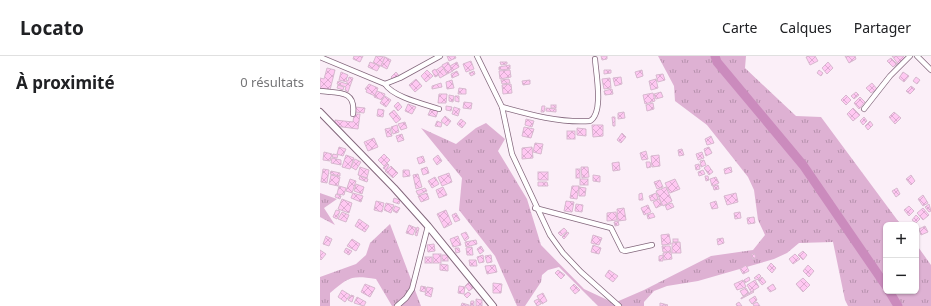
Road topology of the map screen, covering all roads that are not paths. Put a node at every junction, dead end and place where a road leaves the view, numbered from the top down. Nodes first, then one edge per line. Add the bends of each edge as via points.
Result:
1 (440, 56) edge
2 (477, 56) edge
3 (910, 56) edge
4 (917, 56) edge
5 (320, 57) edge
6 (595, 59) dead end
7 (931, 70) edge
8 (385, 84) junction
9 (320, 91) edge
10 (502, 107) junction
11 (439, 109) dead end
12 (864, 109) dead end
13 (320, 112) edge
14 (352, 114) dead end
15 (536, 208) junction
16 (428, 226) junction
17 (652, 245) dead end
18 (397, 306) edge
19 (493, 306) edge
20 (620, 306) edge

1 - 8 street
2 - 10 street
3 - 12 street
4 - 7 street
5 - 8 street
6 - 10 street via 597,114 590,121 556,120
8 - 11 street via 388,89 398,94
9 - 14 street via 350,97 354,104
10 - 15 street via 512,154
13 - 16 main road
15 - 17 street via 611,228 625,252
15 - 20 street via 563,253
16 - 18 street via 412,289
16 - 19 main road

